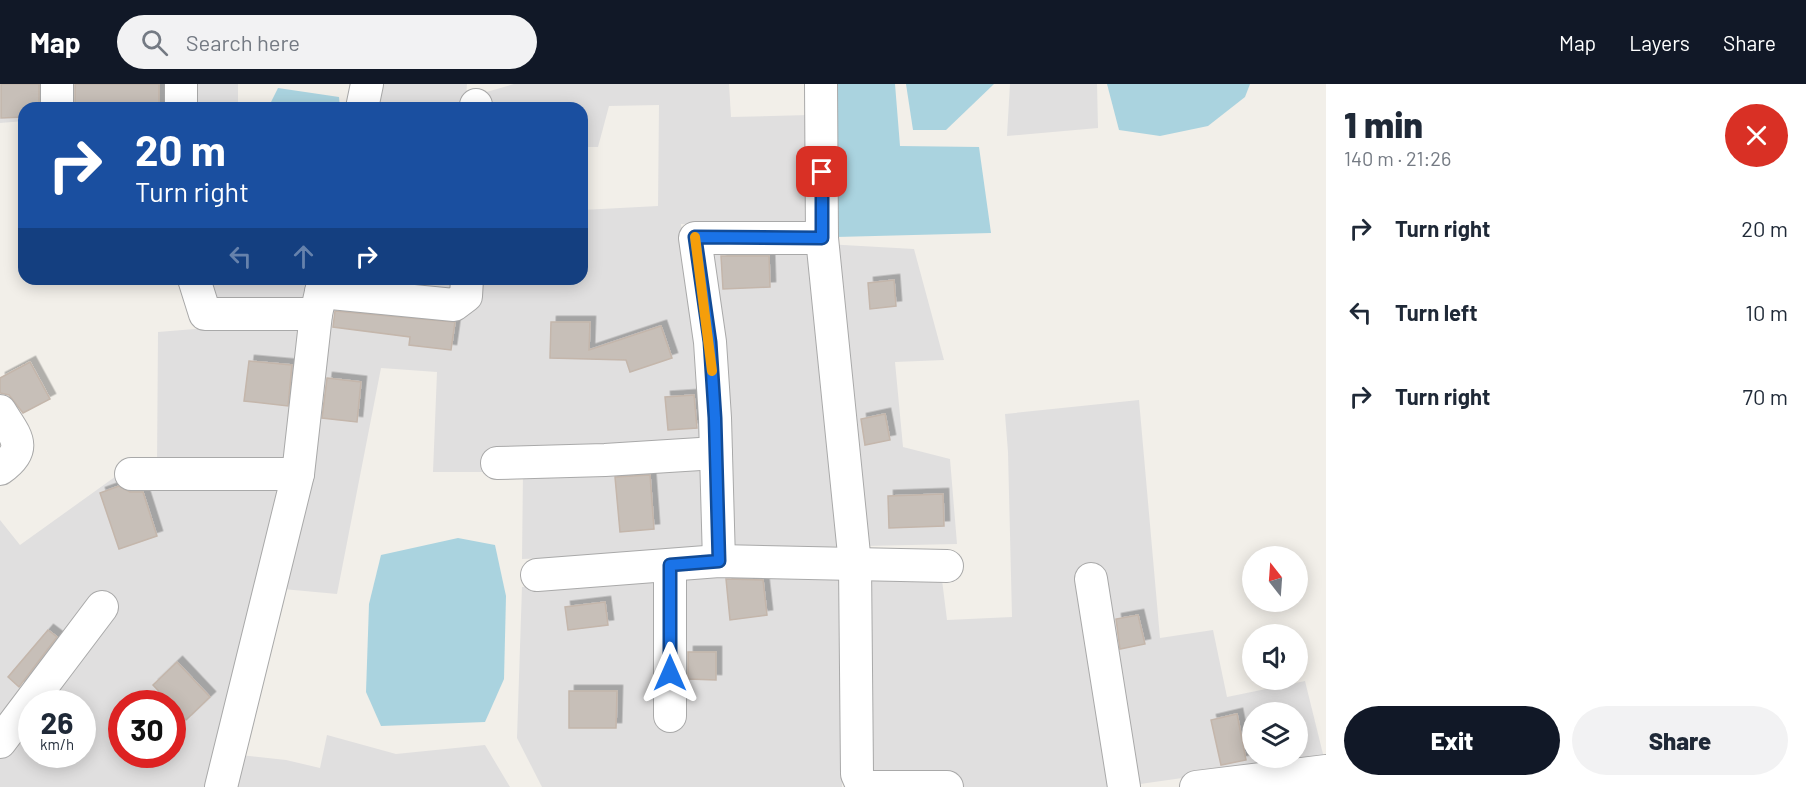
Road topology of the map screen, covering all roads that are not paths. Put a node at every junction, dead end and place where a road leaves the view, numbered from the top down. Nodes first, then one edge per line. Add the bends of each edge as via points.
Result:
1 (57, 84) edge
2 (182, 84) edge
3 (367, 84) edge
4 (821, 84) edge
5 (57, 102) edge
6 (181, 102) edge
7 (363, 102) edge
8 (822, 238) junction
9 (196, 285) edge
10 (467, 285) edge
11 (320, 295) edge
12 (0, 411) edge
13 (716, 453) junction
14 (498, 463) dead end
15 (0, 469) edge
16 (131, 474) dead end
17 (298, 474) junction
18 (719, 561) junction
19 (855, 564) junction
20 (670, 565) junction
21 (947, 566) dead end
22 (537, 575) dead end
23 (1091, 579) dead end
24 (102, 607) dead end
25 (670, 716) dead end
26 (0, 742) edge
27 (1326, 771) edge
28 (221, 787) edge
29 (868, 787) edge
30 (874, 787) edge
31 (947, 787) edge
32 (1124, 787) edge
33 (1196, 787) edge

1 - 5 street
2 - 6 street
3 - 7 street
4 - 8 street
8 - 13 street via 695,237 710,342
8 - 19 street
9 - 11 street via 205,314
10 - 11 street via 466,296 454,305
11 - 17 street
12 - 15 street via 17,440 17,450
13 - 14 street
13 - 18 street
16 - 17 street
17 - 28 street
18 - 19 street
18 - 20 street
19 - 21 street
19 - 29 street via 857,774
20 - 22 street
20 - 25 street
23 - 32 street
24 - 26 street
27 - 33 street
30 - 31 street

